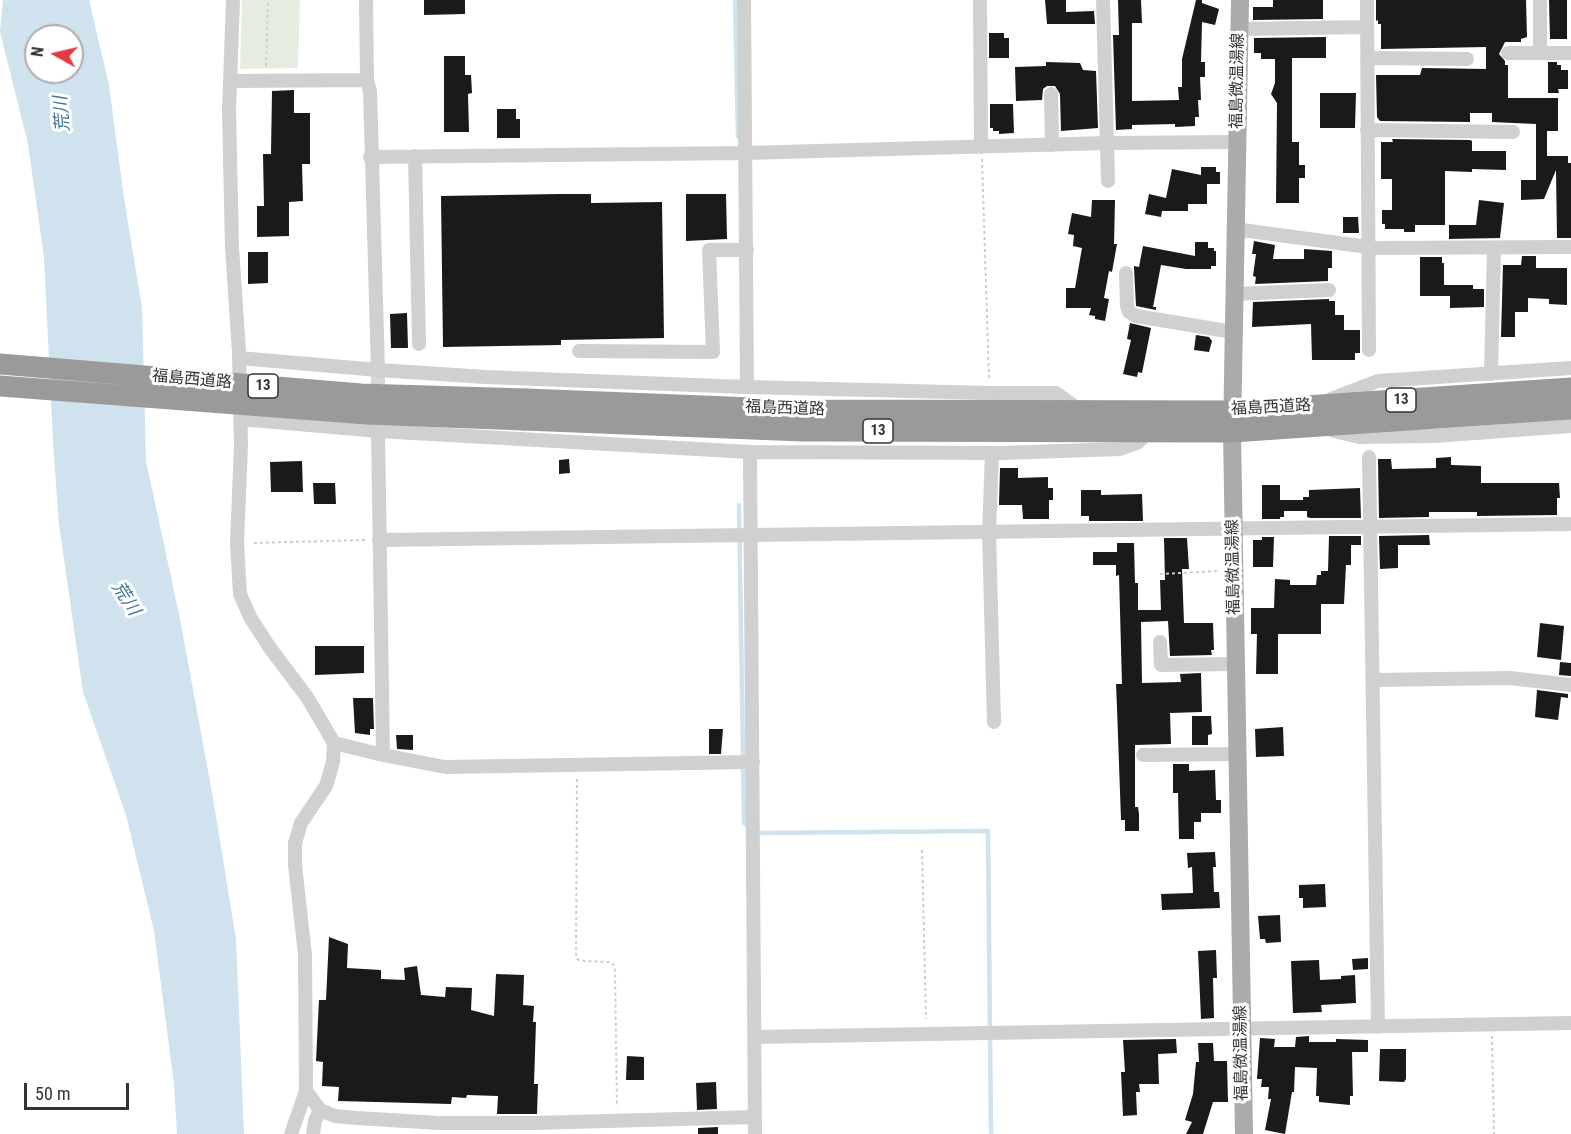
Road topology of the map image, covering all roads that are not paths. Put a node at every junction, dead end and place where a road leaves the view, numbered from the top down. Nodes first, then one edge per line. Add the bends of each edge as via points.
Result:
1 (232, 0) edge
2 (366, 0) edge
3 (744, 0) edge
4 (980, 0) edge
5 (1103, 0) edge
6 (1240, 0) edge
7 (1367, 0) edge
8 (1540, 0) edge
9 (1366, 27) junction
10 (1240, 29) junction
11 (1540, 52) junction
12 (1508, 53) dead end
13 (1571, 53) edge
14 (1367, 58) junction
15 (1467, 59) dead end
16 (367, 80) junction
17 (231, 81) junction
18 (1051, 94) dead end
19 (1367, 130) junction
20 (1513, 132) dead end
21 (1237, 142) junction
22 (1107, 143) junction
23 (1052, 145) junction
24 (981, 147) junction
25 (746, 153) junction
26 (415, 156) junction
27 (370, 157) junction
28 (1108, 181) dead end
29 (1234, 229) junction
30 (1367, 247) junction
31 (1571, 247) edge
32 (1494, 248) junction
33 (747, 250) junction
34 (1126, 273) dead end
35 (1329, 290) dead end
36 (1233, 294) junction
37 (1233, 332) junction
38 (419, 344) dead end
39 (1369, 350) dead end
40 (579, 351) dead end
41 (239, 358) junction
42 (0, 364) edge
43 (1571, 368) edge
44 (378, 370) junction
45 (1491, 374) junction
46 (0, 386) edge
47 (747, 387) junction
48 (1571, 388) edge
49 (525, 410) junction
50 (1571, 410) edge
51 (1232, 411) junction
52 (1082, 412) junction
53 (1316, 416) junction
54 (240, 419) junction
55 (1571, 426) edge
56 (378, 431) junction
57 (1149, 432) junction
58 (1232, 432) junction
59 (750, 452) junction
60 (992, 453) junction
61 (1369, 457) dead end
62 (1571, 524) edge
63 (1371, 526) junction
64 (1233, 529) junction
65 (989, 532) junction
66 (751, 536) junction
67 (379, 540) junction
68 (1160, 642) dead end
69 (1235, 664) junction
70 (1373, 680) junction
71 (1571, 686) edge
72 (994, 722) dead end
73 (334, 743) junction
74 (1236, 754) junction
75 (383, 755) junction
76 (1143, 755) dead end
77 (753, 762) junction
78 (1571, 1023) edge
79 (1378, 1027) junction
80 (1242, 1029) junction
81 (754, 1037) junction
82 (306, 1091) junction
83 (320, 1110) junction
84 (755, 1117) junction
85 (291, 1134) edge
86 (314, 1134) edge
87 (755, 1134) edge
88 (1244, 1134) edge

1 - 17 street
2 - 16 street
3 - 25 street
4 - 24 street
5 - 22 street
6 - 10 main road, 福島微温湯線
7 - 9 street
8 - 11 street
9 - 10 street
9 - 14 street
10 - 21 main road, 福島微温湯線
11 - 12 street
11 - 13 street
14 - 15 street
14 - 19 street
16 - 17 street
16 - 27 street
17 - 41 street via 232,247
18 - 23 street
19 - 20 street
19 - 30 street
21 - 22 street
21 - 29 main road, 福島微温湯線
22 - 23 street
22 - 28 street
23 - 24 street
24 - 25 street
25 - 26 street
25 - 33 street
26 - 27 street
26 - 38 street
27 - 44 street
29 - 30 street
29 - 36 main road, 福島微温湯線
30 - 32 street
30 - 39 street
31 - 32 street
32 - 45 street
33 - 40 street via 709,250 712,352
33 - 47 street
34 - 37 street via 1127,306 1136,316
35 - 36 street
36 - 37 main road, 福島微温湯線
37 - 51 main road, 福島微温湯線
41 - 44 street
41 - 54 street
42 - 49 highway, 福島西道路 / 13, bridge
43 - 45 street
44 - 47 street
45 - 53 street via 1378,381
46 - 49 highway, 福島西道路 / 13, bridge via 367,414
47 - 52 street via 1056,393
48 - 53 highway, 福島西道路 / 13
49 - 52 highway, 福島西道路 / 13
49 - 57 highway, 福島西道路 / 13 via 803,431
50 - 53 highway, 福島西道路 / 13
51 - 52 highway, 福島西道路 / 13
51 - 53 highway, 福島西道路 / 13
51 - 58 main road, 福島微温湯線
53 - 55 street via 1359,437
53 - 58 highway, 福島西道路 / 13
54 - 56 street
54 - 73 street via 240,594 250,617 308,697
56 - 59 street
56 - 67 street
57 - 58 highway, 福島西道路 / 13
57 - 60 street via 1137,443 1120,449
58 - 64 main road, 福島微温湯線
59 - 60 street
59 - 66 street
60 - 65 street
61 - 63 street
62 - 63 street
63 - 64 street
63 - 70 street
64 - 65 street
64 - 69 main road, 福島微温湯線
65 - 66 street
65 - 72 street
66 - 67 street
66 - 77 street
67 - 75 street
68 - 69 street via 1161,665
69 - 74 main road, 福島微温湯線
70 - 71 street via 1510,678
70 - 79 street
73 - 75 street
73 - 82 street via 326,786 301,824 295,843 305,955
74 - 76 street
74 - 80 main road, 福島微温湯線
75 - 77 street via 446,767
77 - 81 street
78 - 79 street
79 - 80 street
80 - 81 street
80 - 88 main road, 福島微温湯線
81 - 84 street
82 - 83 street
82 - 85 street
83 - 84 street via 335,1116 439,1123
83 - 86 street
84 - 87 street

